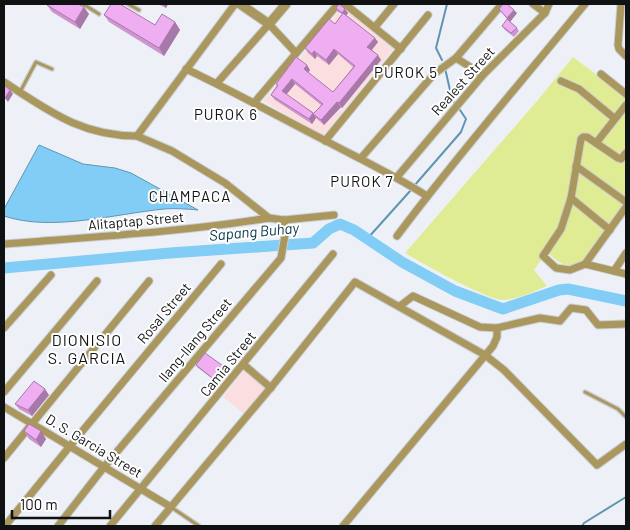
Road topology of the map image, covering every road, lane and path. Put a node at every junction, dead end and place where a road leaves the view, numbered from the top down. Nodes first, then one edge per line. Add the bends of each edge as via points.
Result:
1 (84, 4) edge
2 (128, 4) edge
3 (235, 4) edge
4 (240, 4) edge
5 (286, 4) edge
6 (338, 4) edge
7 (345, 4) edge
8 (394, 4) edge
9 (502, 4) edge
10 (533, 4) edge
11 (549, 4) edge
12 (585, 4) edge
13 (621, 4) edge
14 (139, 10) dead end
15 (545, 13) junction
16 (99, 14) dead end
17 (428, 15) dead end
18 (619, 17) junction
19 (626, 21) edge
20 (269, 24) junction
21 (375, 27) junction
22 (402, 49) junction
23 (296, 53) junction
24 (626, 56) edge
25 (456, 58) junction
26 (52, 69) dead end
27 (186, 69) junction
28 (600, 74) dead end
29 (483, 75) junction
30 (561, 81) dead end
31 (4, 82) edge
32 (217, 83) junction
33 (20, 92) junction
34 (626, 94) edge
35 (254, 102) junction
36 (626, 105) edge
37 (614, 118) junction
38 (137, 136) junction
39 (325, 141) junction
40 (596, 143) junction
41 (626, 153) edge
42 (361, 158) junction
43 (576, 166) junction
44 (397, 177) junction
45 (427, 196) junction
46 (571, 198) junction
47 (626, 202) edge
48 (626, 207) edge
49 (334, 215) dead end
50 (269, 218) junction
51 (284, 220) junction
52 (610, 230) junction
53 (396, 236) dead end
54 (4, 244) edge
55 (626, 253) edge
56 (333, 254) dead end
57 (221, 264) dead end
58 (585, 264) junction
59 (614, 271) junction
60 (626, 274) edge
61 (51, 275) dead end
62 (97, 281) dead end
63 (149, 281) dead end
64 (400, 306) junction
65 (626, 324) edge
66 (4, 328) edge
67 (497, 328) junction
68 (485, 354) junction
69 (244, 364) junction
70 (271, 388) junction
71 (4, 392) edge
72 (585, 392) dead end
73 (4, 407) edge
74 (626, 417) edge
75 (32, 423) junction
76 (626, 444) edge
77 (70, 446) junction
78 (4, 458) edge
79 (104, 467) junction
80 (141, 488) junction
81 (171, 507) junction
82 (5, 526) edge
83 (58, 526) edge
84 (110, 526) edge
85 (155, 526) edge
86 (199, 526) edge
87 (344, 526) edge

1 - 16 lane
2 - 14 lane
3 - 27 street
4 - 20 street
5 - 20 street
6 - 23 street
7 - 21 street
8 - 21 street
9 - 25 street
10 - 15 street
11 - 15 street, Realest Street
12 - 45 street
13 - 18 street
15 - 29 street, Realest Street
17 - 22 street
18 - 19 street
18 - 24 street via 618,49
20 - 23 street
20 - 32 street
21 - 22 street
22 - 39 street
23 - 35 street
25 - 29 street
25 - 42 street via 434,74
26 - 33 lane via 36,62
27 - 32 street
27 - 38 street
28 - 34 street
29 - 44 street, Realest Street
30 - 37 street via 579,89
31 - 33 street
32 - 35 street
33 - 38 street via 89,130
35 - 39 street
36 - 37 street
37 - 40 street
38 - 50 street via 172,151 225,183
39 - 42 street
40 - 41 street via 621,159
40 - 43 street via 588,137 580,140
42 - 44 street
43 - 46 street
43 - 47 street
44 - 45 street
45 - 53 street
46 - 52 street
46 - 58 street via 561,229 543,256 556,268 570,270
48 - 52 street
49 - 51 street, Alitaptap Street
50 - 51 street, Alitaptap Street
50 - 54 street, Alitaptap Street via 154,232
51 - 79 street, Ilang-Ilang Street via 281,258
52 - 58 street
55 - 59 street
56 - 69 street, Camia Street
57 - 77 street, Rosal Street
58 - 59 street
59 - 60 street
61 - 66 street
62 - 71 street
63 - 75 street
64 - 67 street via 413,296 480,327
64 - 68 street
64 - 70 street via 355,282
65 - 67 street via 598,325 586,310 571,308 560,321 540,318
67 - 68 street via 493,346
68 - 76 street via 597,465
68 - 87 street
69 - 70 street
69 - 80 street, Camia Street
70 - 81 street
72 - 74 lane via 618,409
73 - 75 street, D. S. Garcia Street
75 - 77 street, D. S. Garcia Street
75 - 78 street
77 - 79 street, D. S. Garcia Street
77 - 82 street, Rosal Street
79 - 80 street, D. S. Garcia Street
79 - 83 street, Ilang-Ilang Street
80 - 81 street, D. S. Garcia Street
80 - 84 street, Camia Street
81 - 85 street
81 - 86 lane

